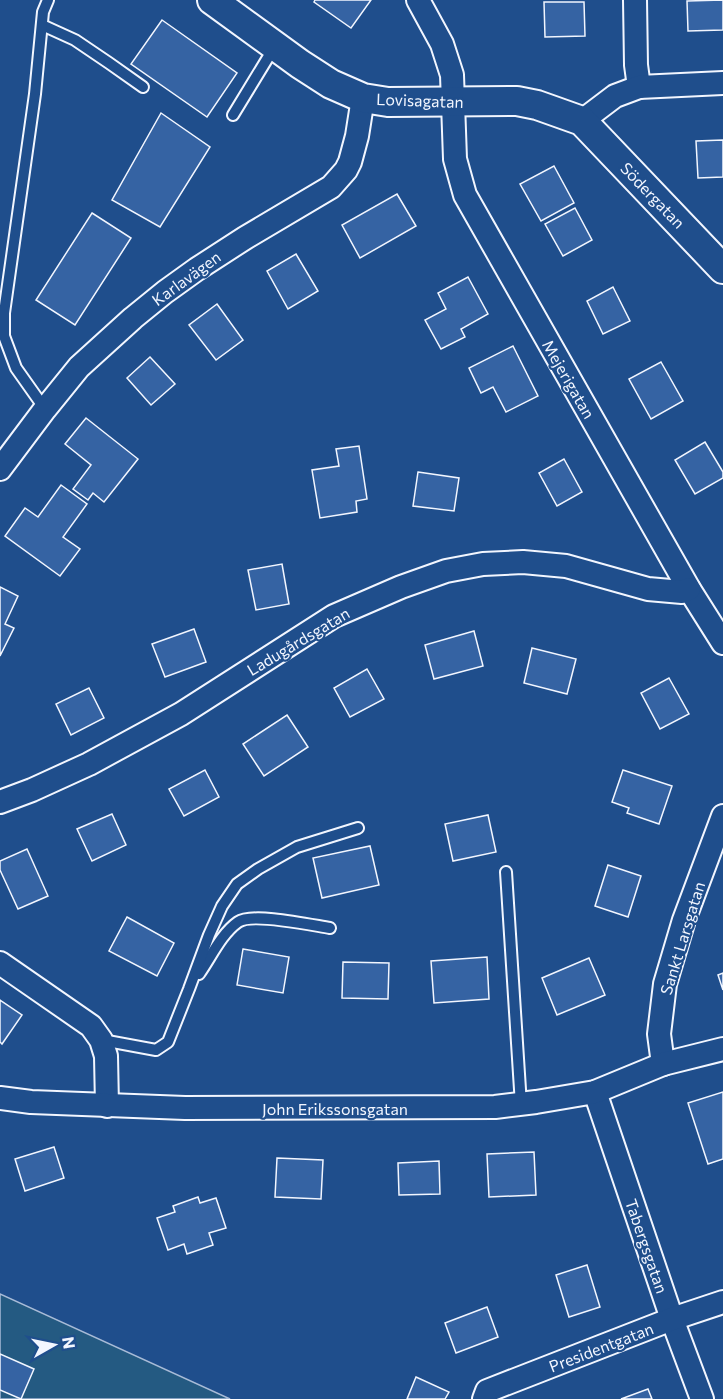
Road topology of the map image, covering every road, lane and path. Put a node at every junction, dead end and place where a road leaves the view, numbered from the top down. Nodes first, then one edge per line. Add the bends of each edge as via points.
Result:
1 (48, 0) edge
2 (212, 0) edge
3 (418, 0) edge
4 (634, 0) edge
5 (42, 25) junction
6 (275, 46) junction
7 (723, 83) edge
8 (143, 87) dead end
9 (639, 87) junction
10 (363, 98) junction
11 (454, 102) junction
12 (233, 115) dead end
13 (582, 121) junction
14 (723, 269) edge
15 (45, 409) junction
16 (0, 469) edge
17 (688, 589) junction
18 (723, 643) edge
19 (0, 802) edge
20 (723, 816) edge
21 (358, 828) dead end
22 (506, 872) dead end
23 (330, 928) dead end
24 (0, 963) edge
25 (189, 989) junction
26 (101, 1040) junction
27 (723, 1049) edge
28 (663, 1064) junction
29 (595, 1092) junction
30 (0, 1098) edge
31 (521, 1104) junction
32 (107, 1106) junction
33 (723, 1302) edge
34 (672, 1319) junction
35 (484, 1399) edge
36 (702, 1399) edge

1 - 5 lane
2 - 6 street, Lovisagatan
3 - 11 street, Mejerigatan via 442,44 452,75
4 - 9 street
5 - 8 lane via 75,40
5 - 15 lane via 4,336 16,368
6 - 10 street, Lovisagatan via 331,84
6 - 12 lane
7 - 9 street
9 - 13 street via 615,96
10 - 11 street, Lovisagatan
10 - 15 street, Karlavägen via 350,162 331,187 165,291 79,367
11 - 13 street, Lovisagatan via 517,101
11 - 17 street, Mejerigatan via 455,159 465,195
13 - 14 street, Södergatan
15 - 16 street, Karlavägen
17 - 18 street, Mejerigatan
17 - 19 street, Ladugårdsgatan via 648,589 566,566 523,562 483,564 446,572 334,616 181,714 89,764
20 - 28 street, Sankt Larsgatan via 684,920 666,984 659,1034
21 - 25 lane via 297,847 237,884 217,915
22 - 31 lane
23 - 25 lane via 259,918 240,920 226,933
24 - 26 street via 91,1026
25 - 26 lane via 168,1042 156,1050
26 - 32 street via 106,1056
27 - 28 street, John Erikssonsgatan
28 - 29 street, John Erikssonsgatan
29 - 31 street, John Erikssonsgatan
29 - 34 street, Tabergsgatan
30 - 32 street, John Erikssonsgatan
31 - 32 street, John Erikssonsgatan via 409,1108
33 - 34 street, Presidentgatan
34 - 35 street, Presidentgatan via 487,1391
34 - 36 street, Tabergsgatan

